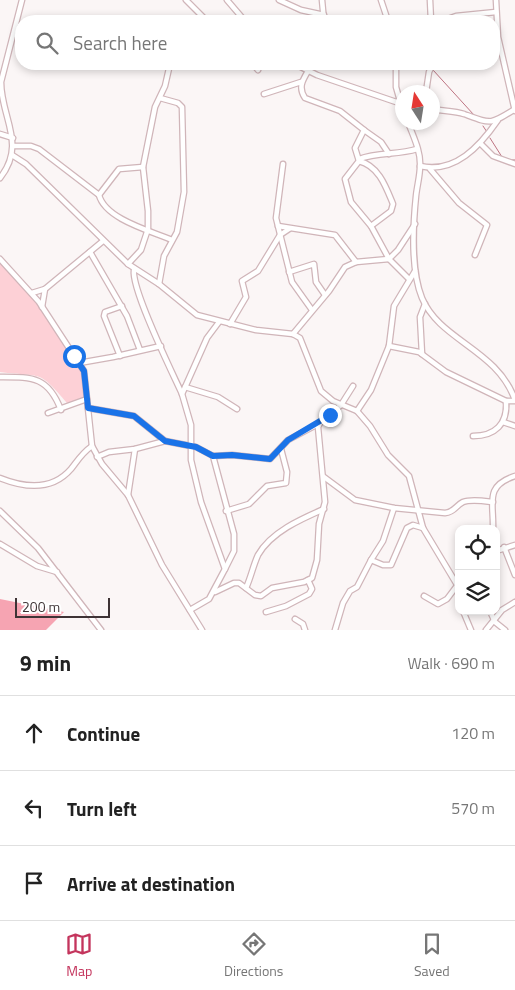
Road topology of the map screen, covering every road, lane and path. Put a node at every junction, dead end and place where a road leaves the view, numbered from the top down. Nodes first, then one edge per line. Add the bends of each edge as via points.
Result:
1 (22, 0) edge
2 (186, 0) edge
3 (227, 0) edge
4 (279, 0) edge
5 (322, 0) edge
6 (381, 0) edge
7 (430, 0) edge
8 (496, 0) edge
9 (496, 12) junction
10 (18, 15) edge
11 (201, 15) edge
12 (240, 15) edge
13 (324, 15) joint
14 (386, 15) edge
15 (431, 15) edge
16 (466, 15) edge
17 (496, 15) edge
18 (15, 25) edge
19 (500, 53) edge
20 (168, 70) edge
21 (396, 70) edge
22 (430, 70) edge
23 (308, 71) joint
24 (302, 82) junction
25 (396, 85) edge
26 (427, 85) edge
27 (1, 88) edge
28 (264, 94) dead end
29 (160, 98) junction
30 (395, 102) edge
31 (440, 110) edge
32 (515, 110) edge
33 (498, 120) junction
34 (364, 130) junction
35 (411, 130) edge
36 (0, 134) edge
37 (13, 138) junction
38 (481, 144) junction
39 (13, 146) junction
40 (417, 148) junction
41 (388, 154) junction
42 (12, 155) junction
43 (359, 160) junction
44 (283, 164) dead end
45 (515, 164) edge
46 (420, 166) junction
47 (143, 167) junction
48 (430, 169) junction
49 (0, 178) edge
50 (99, 195) junction
51 (415, 224) junction
52 (278, 226) junction
53 (370, 226) junction
54 (148, 229) junction
55 (289, 229) junction
56 (280, 235) junction
57 (172, 240) junction
58 (103, 241) junction
59 (90, 252) junction
60 (475, 255) dead end
61 (0, 259) edge
62 (389, 259) junction
63 (356, 262) junction
64 (128, 264) junction
65 (134, 270) junction
66 (416, 270) junction
67 (289, 272) junction
68 (408, 279) junction
69 (158, 284) junction
70 (45, 288) junction
71 (32, 293) junction
72 (325, 295) junction
73 (425, 304) junction
74 (122, 306) junction
75 (42, 308) junction
76 (312, 310) junction
77 (219, 322) junction
78 (230, 324) junction
79 (293, 334) junction
80 (161, 346) junction
81 (388, 346) junction
82 (140, 350) junction
83 (422, 354) junction
84 (120, 356) junction
85 (79, 363) junction
86 (0, 377) edge
87 (353, 386) dead end
88 (185, 387) junction
89 (513, 388) edge
90 (182, 394) junction
91 (88, 399) junction
92 (506, 401) junction
93 (515, 401) edge
94 (341, 405) junction
95 (88, 408) junction
96 (237, 409) dead end
97 (61, 410) junction
98 (357, 411) junction
99 (48, 414) dead end
100 (503, 422) junction
101 (320, 423) junction
102 (515, 426) edge
103 (473, 436) dead end
104 (165, 441) junction
105 (92, 446) junction
106 (190, 446) junction
107 (134, 449) junction
108 (281, 449) junction
109 (213, 456) junction
110 (97, 457) junction
111 (515, 476) edge
112 (324, 477) junction
113 (0, 478) edge
114 (128, 494) junction
115 (492, 502) junction
116 (324, 508) junction
117 (394, 508) junction
118 (0, 511) edge
119 (226, 512) junction
120 (418, 512) junction
121 (493, 525) edge
122 (423, 528) junction
123 (0, 544) edge
124 (514, 544) edge
125 (504, 547) junction
126 (500, 549) edge
127 (371, 560) junction
128 (225, 569) junction
129 (57, 572) junction
130 (515, 575) edge
131 (308, 580) junction
132 (455, 582) edge
133 (246, 588) junction
134 (455, 590) edge
135 (214, 593) junction
136 (424, 596) dead end
137 (515, 602) edge
138 (190, 610) junction
139 (266, 612) dead end
140 (465, 615) edge
141 (492, 615) edge
142 (295, 619) dead end
143 (493, 619) junction
144 (101, 630) edge
145 (202, 630) edge
146 (305, 630) edge
147 (336, 630) edge
148 (471, 630) edge
149 (486, 630) edge
150 (505, 630) edge

1 - 10 street
2 - 11 street
3 - 12 street
4 - 13 street via 301,10
5 - 13 street
6 - 14 street
7 - 15 street
8 - 9 street
9 - 16 street
9 - 17 street
18 - 27 street
19 - 32 street
20 - 29 street
21 - 25 street
22 - 26 street
23 - 24 street
23 - 30 street
24 - 28 street
24 - 34 street via 301,92 307,100 340,110
27 - 37 street
29 - 47 street via 155,107
29 - 57 street via 178,102 182,107 184,192 180,223
31 - 33 street via 464,114 480,122
32 - 33 street
33 - 38 street
34 - 41 street via 381,142
34 - 43 street via 355,146
35 - 40 street
36 - 37 street
37 - 39 street
38 - 45 street via 500,159
38 - 48 street via 455,162
39 - 42 street
39 - 50 street via 31,146 39,150
40 - 41 street
40 - 46 street
41 - 43 street
42 - 49 street
42 - 58 street via 26,164
43 - 53 street via 346,176 345,185 350,202
43 - 53 street via 377,170 394,204 391,211
44 - 52 street via 276,218
46 - 48 street
46 - 51 street
47 - 50 street via 119,169
47 - 54 street
48 - 60 street via 459,203 488,225
50 - 54 street via 105,206 121,219
51 - 62 street
51 - 66 street
52 - 55 street
52 - 56 street
53 - 62 street
54 - 57 street
54 - 64 street via 140,250
55 - 56 street
55 - 63 street via 335,235
56 - 67 street
56 - 78 street via 258,271 242,281 246,297
57 - 69 street via 164,256
58 - 59 street
58 - 64 street
59 - 70 street
59 - 74 street
61 - 71 street
62 - 63 street
62 - 68 street
63 - 72 street via 343,269
64 - 65 street
65 - 69 street
65 - 80 street via 135,286
66 - 68 street
66 - 73 street
67 - 72 street via 314,264 316,282
67 - 76 street via 295,289
68 - 81 street via 394,306
69 - 77 street via 196,315
70 - 71 street
70 - 75 street
71 - 75 street
72 - 76 street
73 - 83 street via 420,317
73 - 89 street via 440,323 496,367
74 - 82 street
74 - 84 street via 105,312 104,316
75 - 85 street
76 - 79 street
77 - 78 street
77 - 88 street via 207,338
78 - 79 street
79 - 94 street via 303,343 321,391
80 - 82 street
80 - 90 street
81 - 83 street
81 - 98 street via 371,390
82 - 84 street
83 - 92 street via 446,372
84 - 85 street
85 - 91 street via 85,376
86 - 97 street via 40,380 54,395
87 - 94 street
88 - 90 street
88 - 96 street via 218,397
89 - 93 street
90 - 106 street via 191,424
91 - 95 street
91 - 97 street
92 - 93 street
92 - 100 street
94 - 98 street
94 - 101 street
95 - 104 street via 134,416
95 - 105 street
97 - 99 street
98 - 120 street via 388,455 409,476
100 - 102 street
100 - 103 street via 485,435
101 - 108 street via 288,440
101 - 112 street via 318,436
104 - 106 street
104 - 107 street
105 - 110 street
105 - 113 street via 79,456 63,477 42,486 24,486
106 - 109 street
106 - 128 street via 201,502
107 - 110 street
107 - 114 street
108 - 109 street via 270,459
108 - 119 street via 288,472 286,483 266,486 249,504
109 - 119 street
110 - 114 street
111 - 115 street via 498,484
112 - 116 street
112 - 117 street via 356,500
114 - 138 street via 162,565
115 - 120 street via 463,502 450,513
115 - 121 street
116 - 131 street via 312,578
116 - 133 street via 296,522 269,542 259,553
117 - 120 street
117 - 127 street
118 - 129 street via 38,548
119 - 128 street via 234,534 234,545 232,558
120 - 122 street
122 - 127 street via 413,525 407,528 391,565
122 - 132 street
123 - 129 street via 37,566
124 - 125 street
125 - 126 street
125 - 130 street
127 - 147 street via 357,587 350,591 343,603
128 - 135 street
129 - 144 street
131 - 133 street via 272,588 261,596
131 - 139 street via 312,589 309,594 278,610
133 - 135 street via 243,584 234,583
134 - 136 street via 438,604
135 - 138 street
137 - 143 street
138 - 145 street
140 - 148 street
141 - 143 street
142 - 146 street via 303,624
143 - 149 street
143 - 150 street

